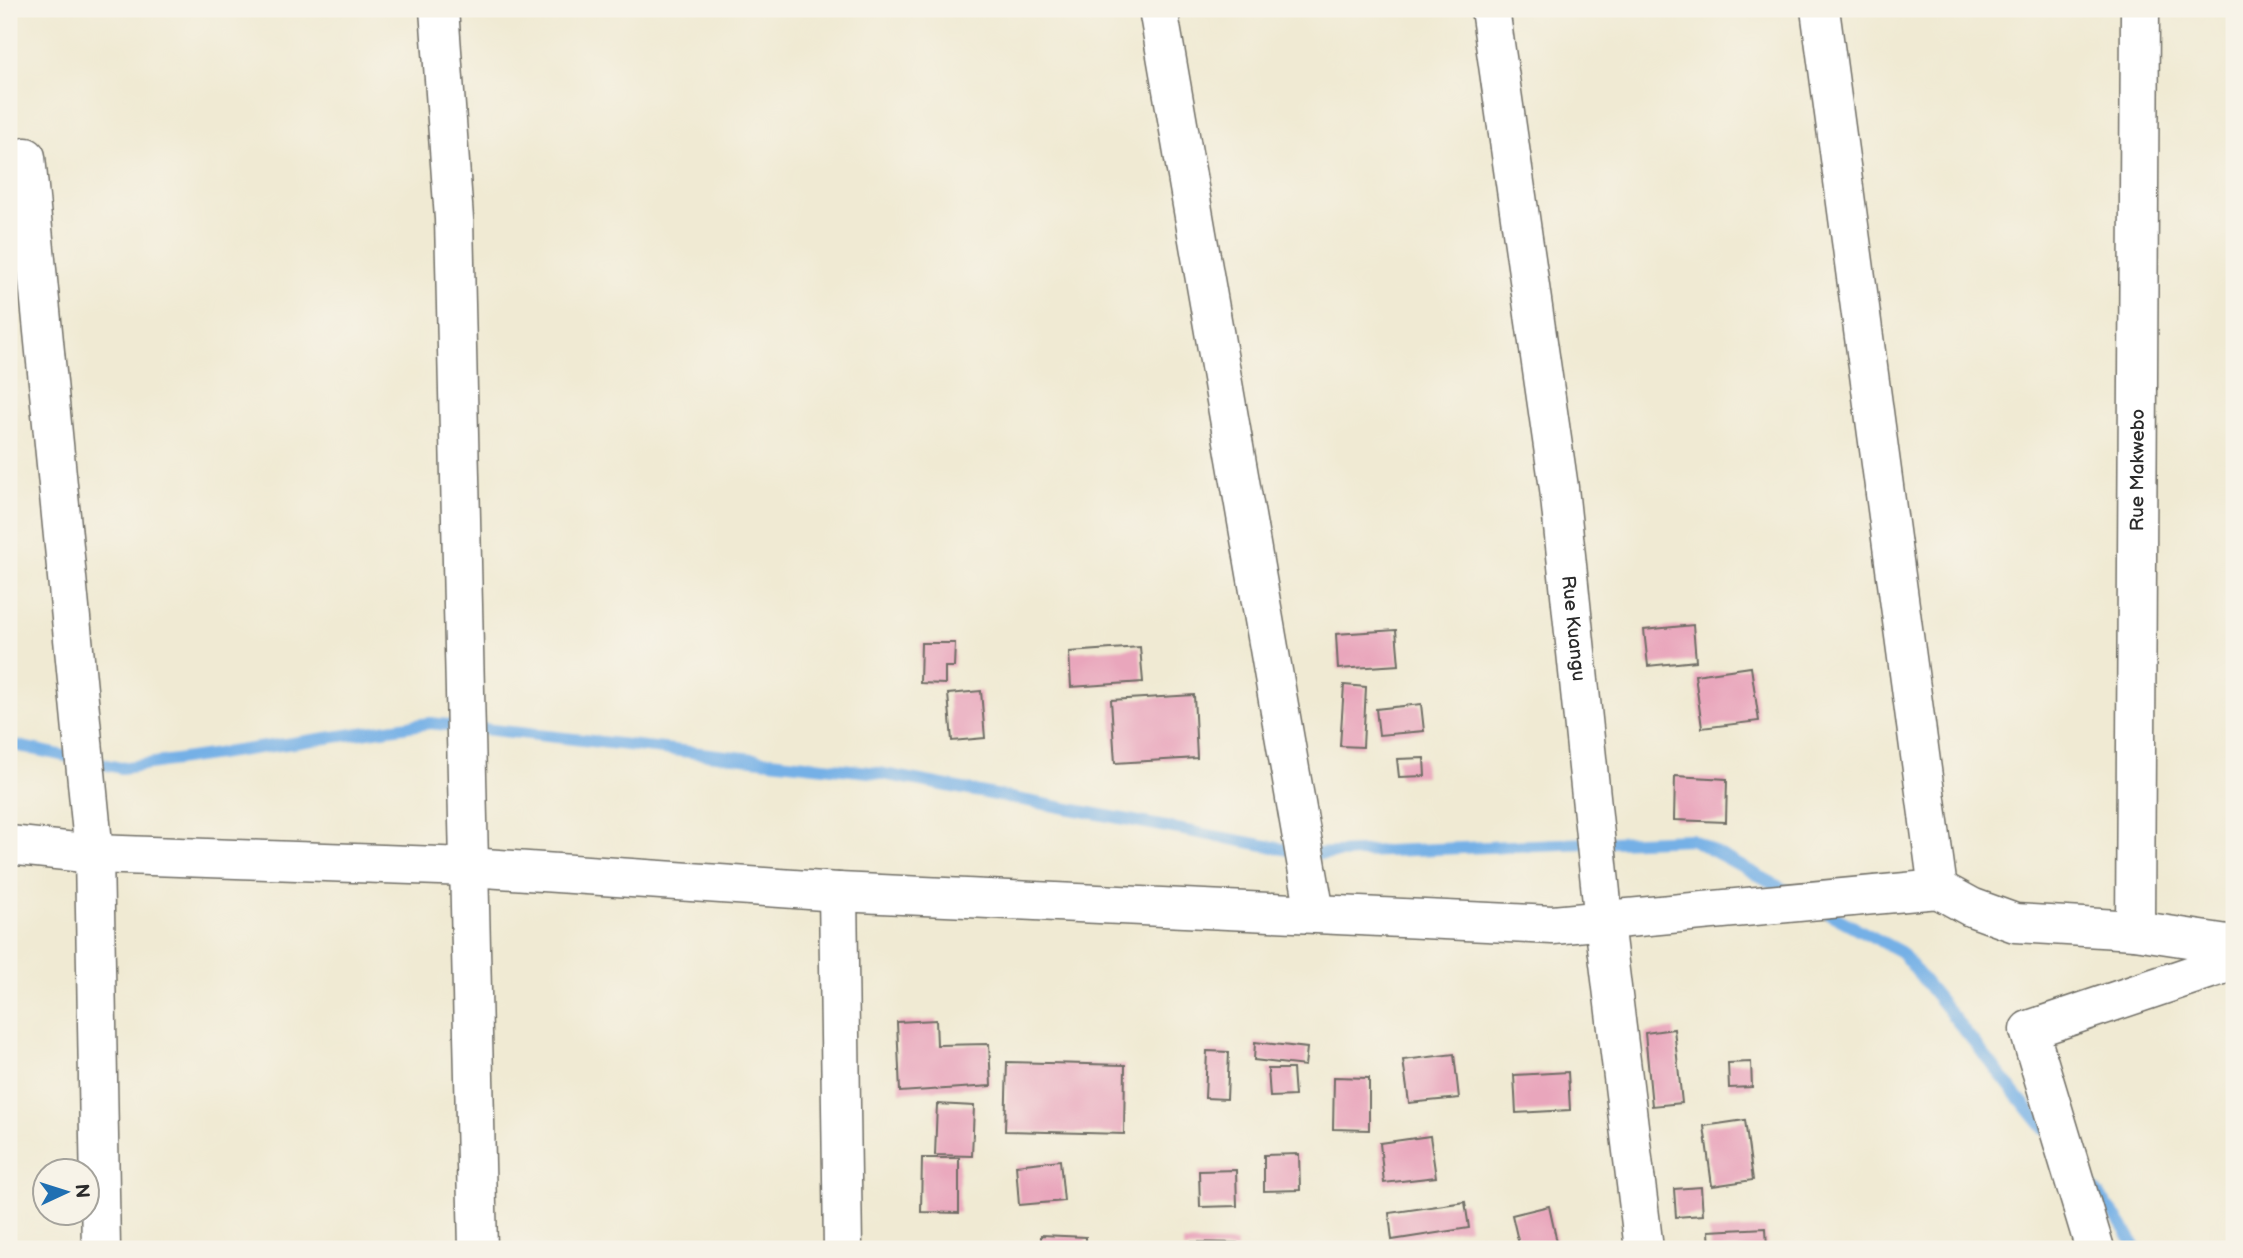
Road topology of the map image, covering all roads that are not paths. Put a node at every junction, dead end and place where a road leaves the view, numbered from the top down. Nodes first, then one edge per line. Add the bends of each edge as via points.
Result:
1 (439, 9) edge
2 (1158, 9) edge
3 (1490, 9) edge
4 (1820, 9) edge
5 (2140, 9) edge
6 (26, 157) dead end
7 (9, 845) edge
8 (94, 854) junction
9 (469, 867) junction
10 (1938, 889) junction
11 (838, 892) junction
12 (1315, 913) junction
13 (1604, 922) junction
14 (2136, 930) junction
15 (2234, 945) edge
16 (2234, 961) edge
17 (101, 1249) edge
18 (478, 1249) edge
19 (843, 1249) edge
20 (1644, 1249) edge
21 (2095, 1249) edge

1 - 9 street via 454,219
2 - 12 street
3 - 13 street, Rue Kuangu via 1559,488
4 - 10 street
5 - 14 street, Rue Makwebo
6 - 8 street
7 - 8 street
8 - 9 street
8 - 17 street
9 - 11 street
9 - 18 street
10 - 13 street
10 - 14 street via 2015,923
11 - 12 street
11 - 19 street
12 - 13 street via 1553,925
13 - 20 street, Rue Kuangu
14 - 15 street
16 - 21 street via 2029,1030

